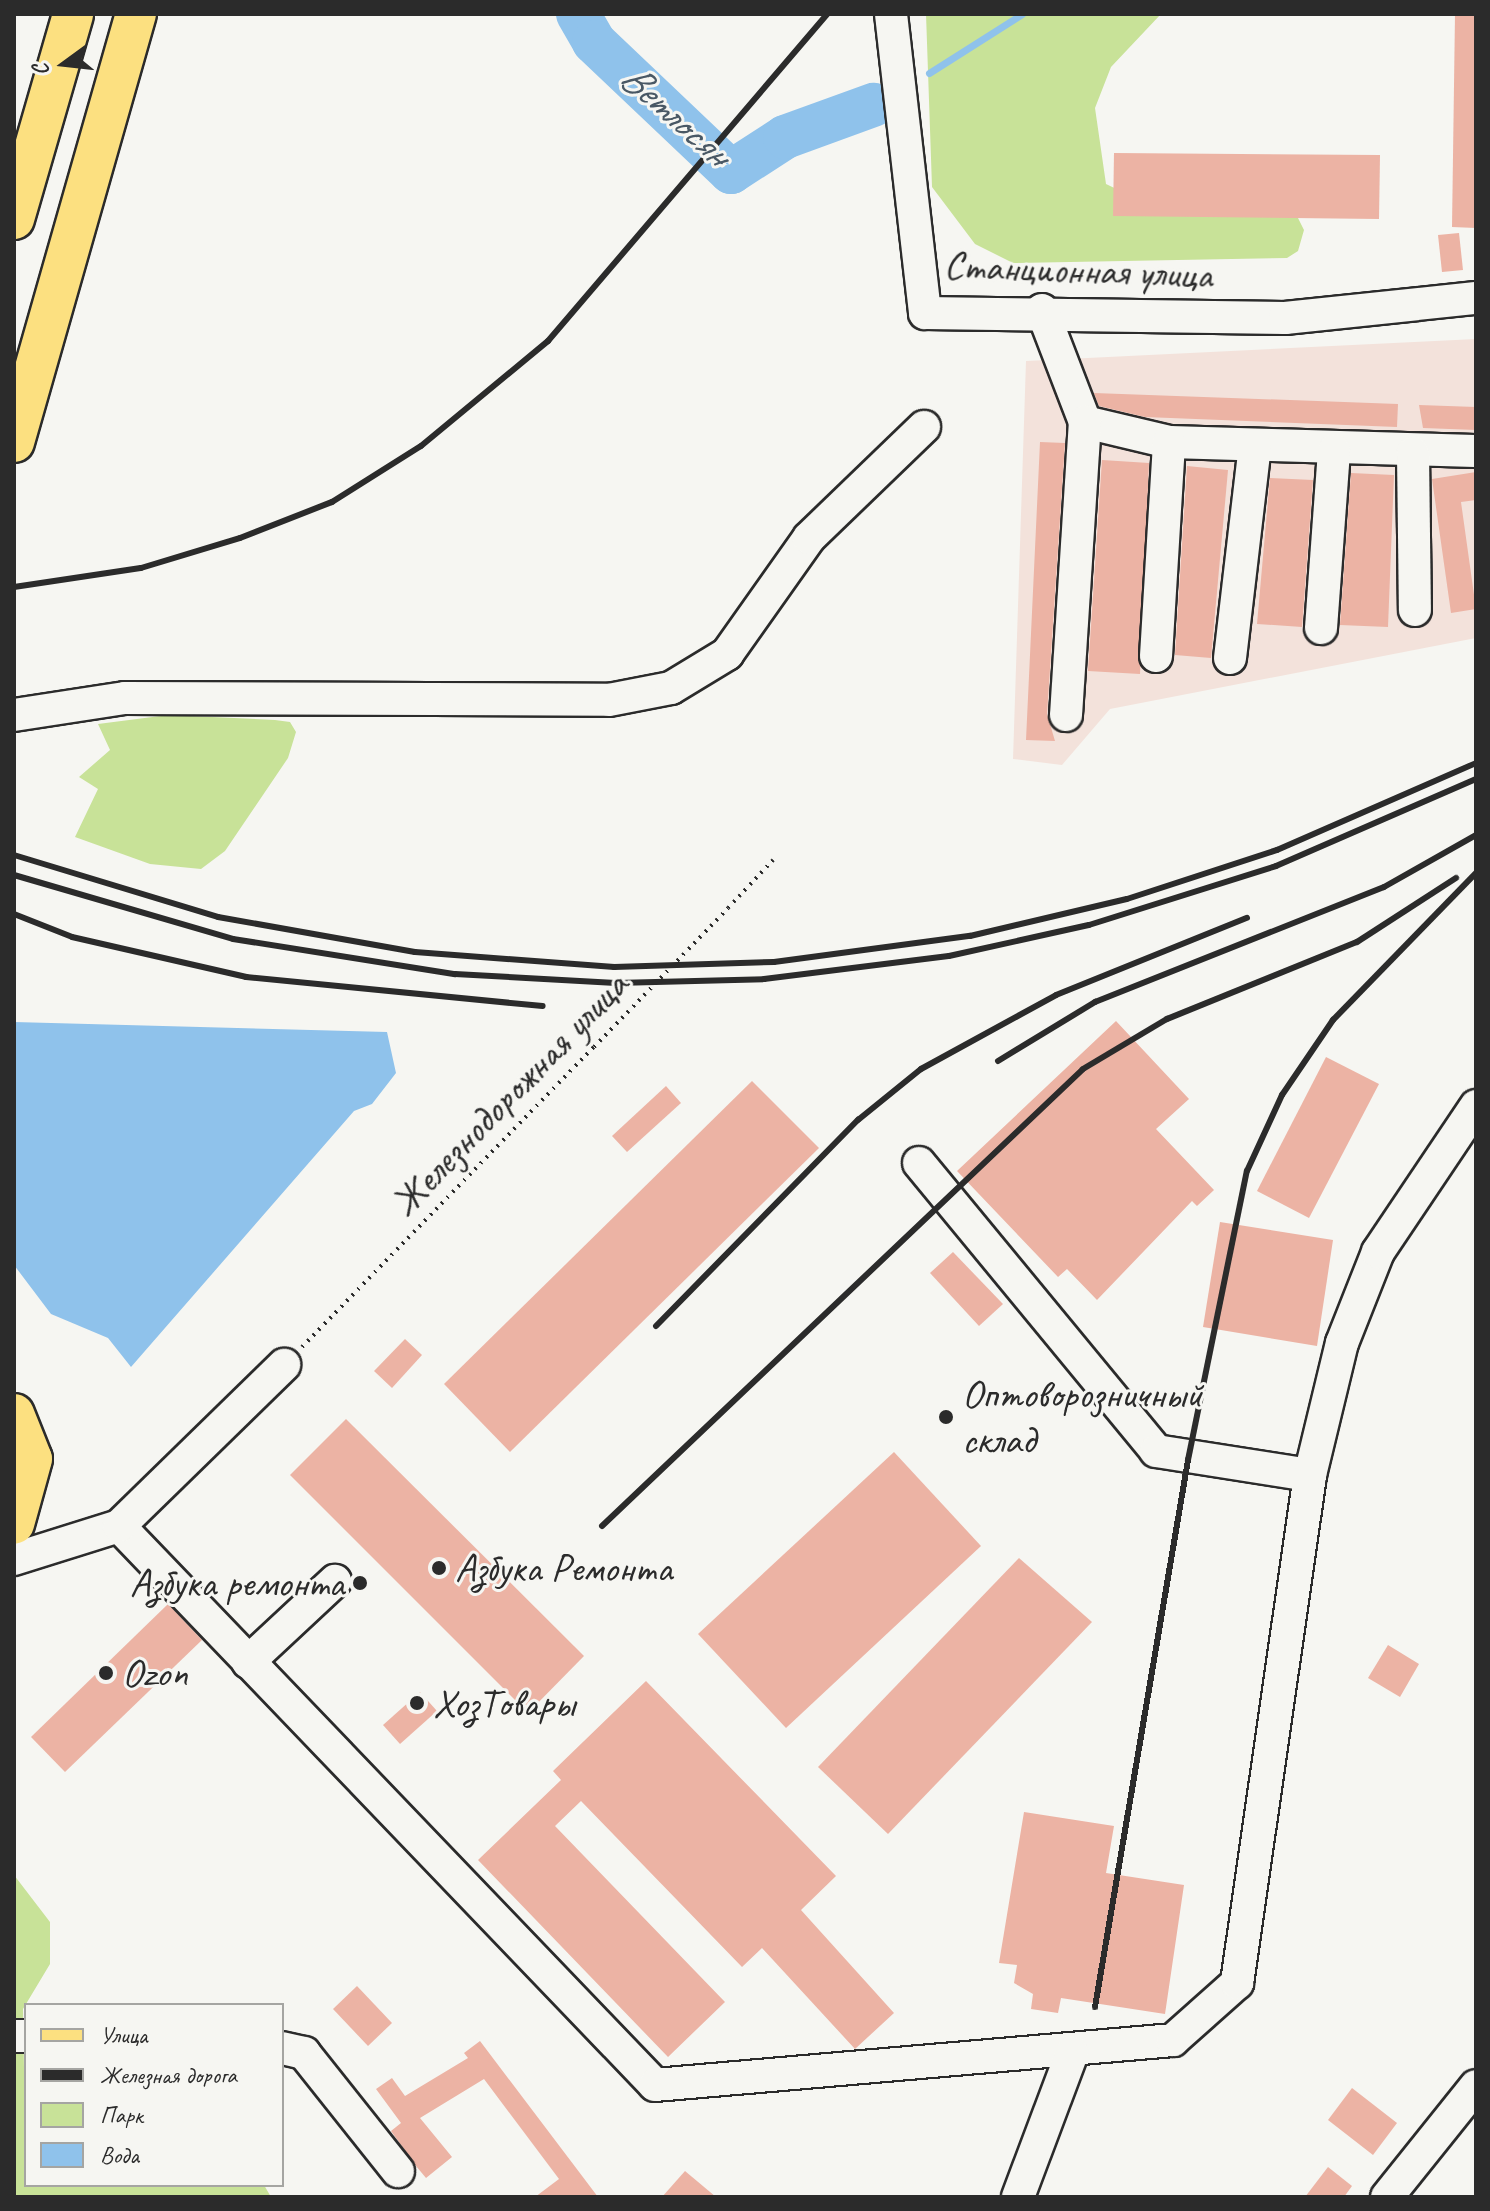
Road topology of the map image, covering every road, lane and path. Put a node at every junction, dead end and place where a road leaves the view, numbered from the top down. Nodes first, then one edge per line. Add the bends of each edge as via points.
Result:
1 (73, 14) edge
2 (136, 14) edge
3 (891, 14) edge
4 (14, 219) edge
5 (1476, 298) edge
6 (1042, 310) junction
7 (1085, 422) junction
8 (924, 427) dead end
9 (14, 442) edge
10 (1169, 442) junction
11 (1255, 446) junction
12 (1334, 450) junction
13 (1476, 451) edge
14 (1413, 453) junction
15 (1415, 610) dead end
16 (1321, 628) dead end
17 (1156, 656) dead end
18 (1230, 658) dead end
19 (14, 715) edge
20 (1066, 715) dead end
21 (773, 860) dead end
22 (1476, 1106) edge
23 (919, 1163) dead end
24 (284, 1365) joint
25 (14, 1414) edge
26 (1310, 1475) junction
27 (14, 1524) edge
28 (119, 1526) junction
29 (14, 1559) edge
30 (335, 1581) dead end
31 (248, 1662) junction
32 (284, 2048) edge
33 (1072, 2053) junction
34 (1476, 2086) edge
35 (398, 2171) dead end
36 (1018, 2197) edge
37 (1387, 2197) edge

1 - 4 main road
2 - 9 main road
3 - 6 street, Станционная улица via 925,313
5 - 6 street, Станционная улица via 1285,318
6 - 7 street
7 - 10 street
7 - 20 street
8 - 19 street via 809,538 727,654 671,688 609,700 125,698
10 - 11 street
10 - 17 street
11 - 12 street
11 - 18 street
12 - 14 street
12 - 16 street
13 - 14 street
14 - 15 street
21 - 24 path, Железнодорожная улица, bridge
22 - 26 street via 1378,1252 1357,1296
23 - 26 street via 1156,1451
24 - 28 street
25 - 27 main road via 32,1459
26 - 33 street via 1237,1983 1173,2040
28 - 29 street
28 - 31 street
30 - 31 street
31 - 33 street via 655,2085
32 - 35 street via 304,2053
33 - 36 street
34 - 37 street

